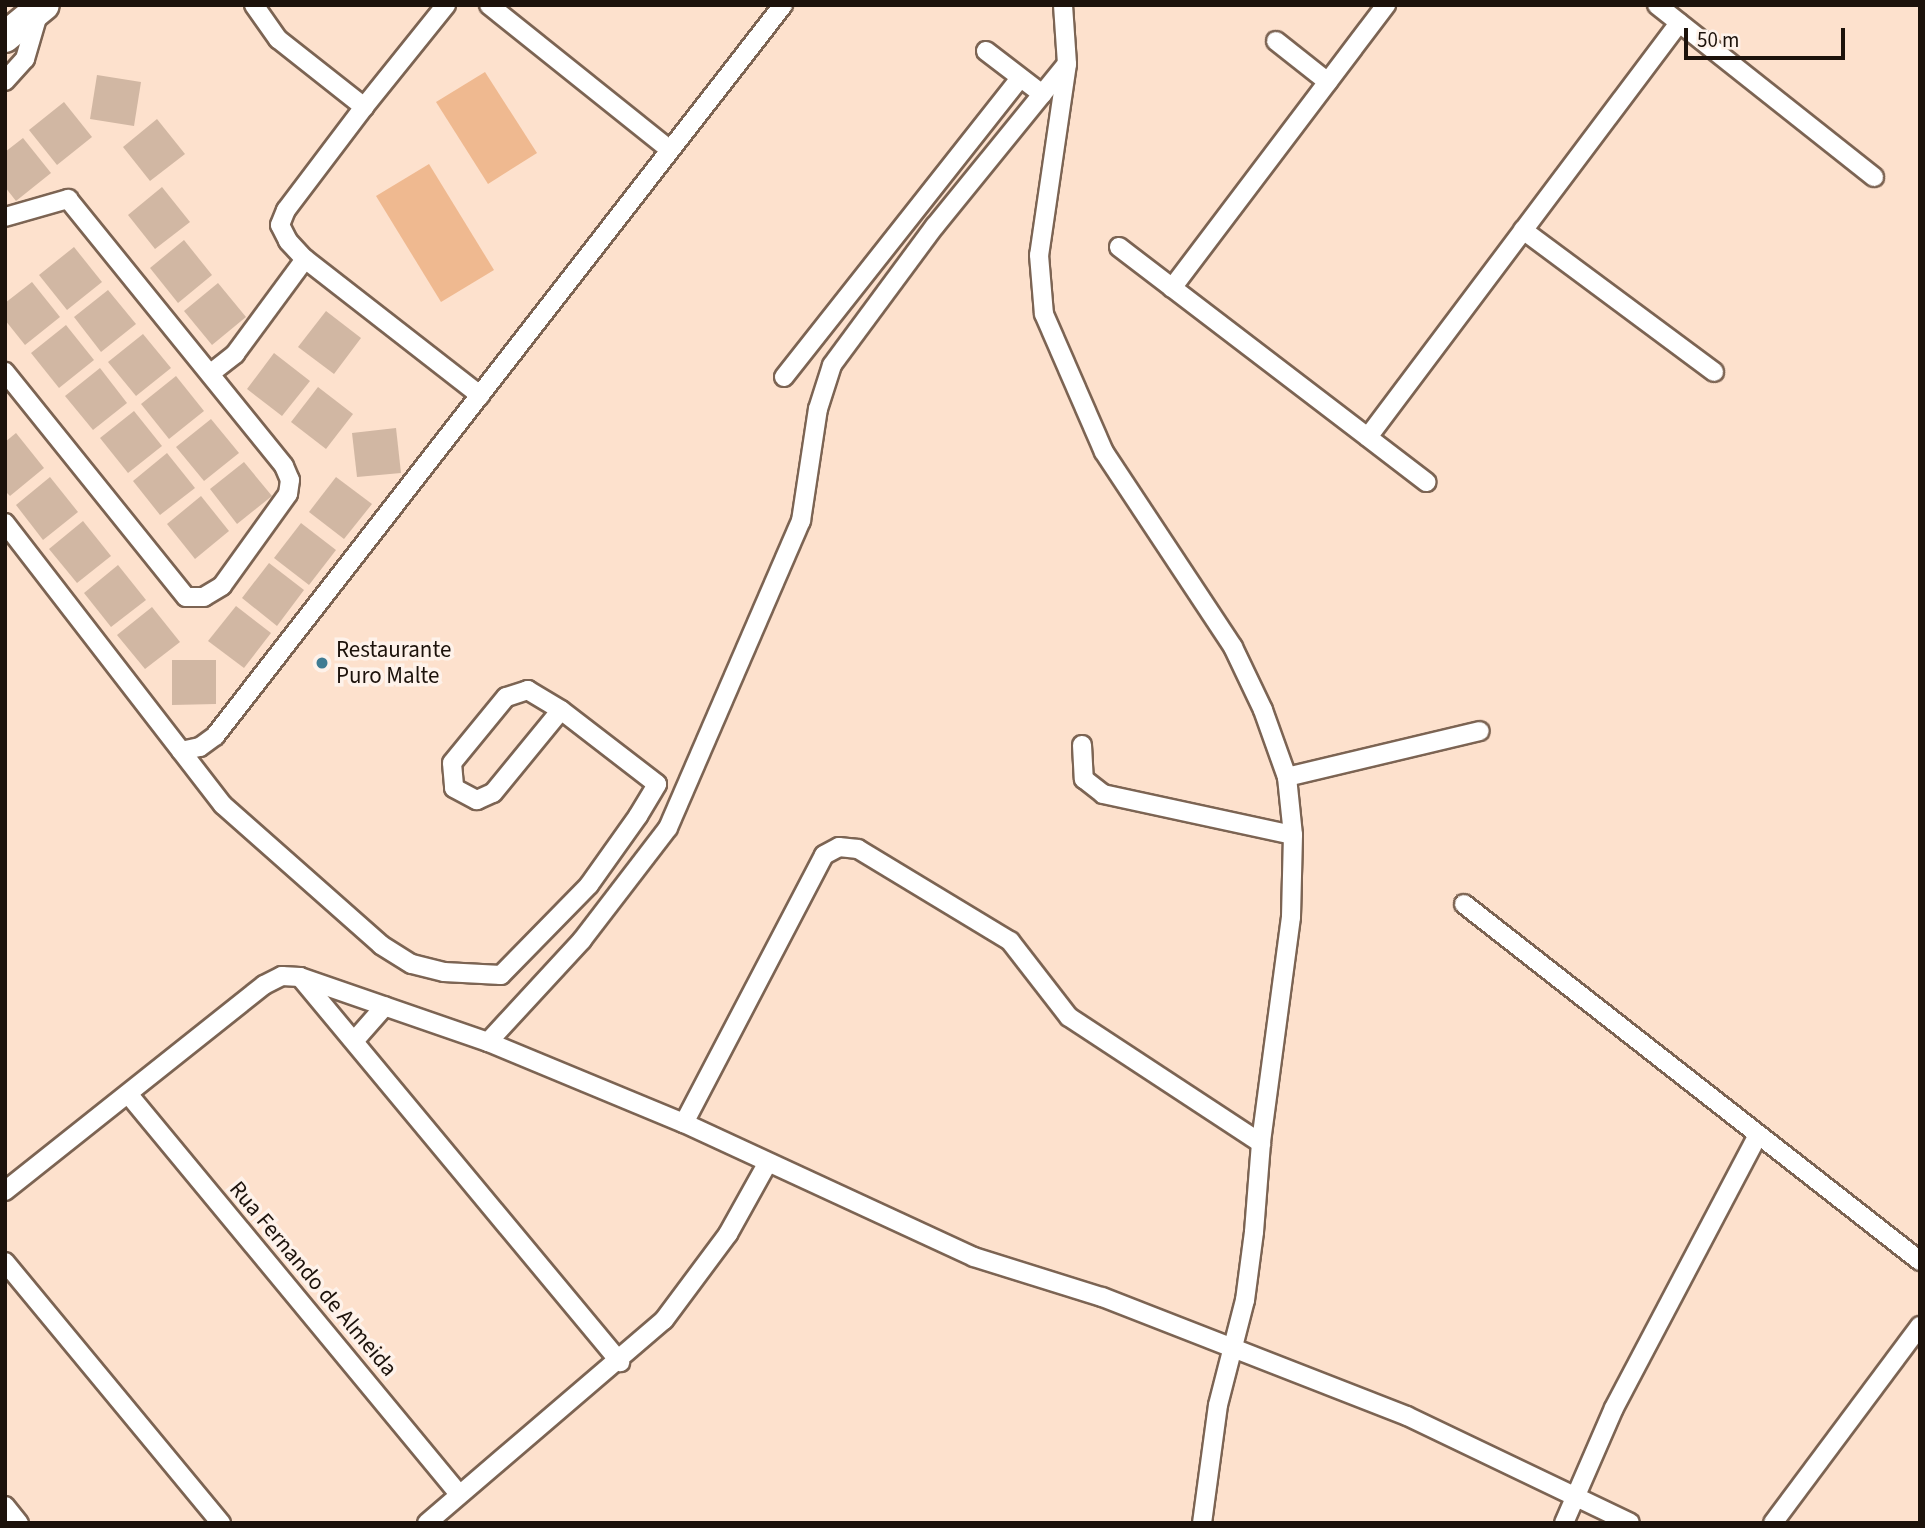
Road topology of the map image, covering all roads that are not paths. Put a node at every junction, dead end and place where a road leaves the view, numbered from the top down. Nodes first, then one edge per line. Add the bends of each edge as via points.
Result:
1 (446, 5) edge
2 (489, 5) edge
3 (783, 5) edge
4 (1063, 5) edge
5 (1386, 5) edge
6 (1657, 5) edge
7 (257, 6) edge
8 (41, 7) edge
9 (508, 10) edge
10 (1679, 23) junction
11 (5, 37) edge
12 (1276, 41) dead end
13 (986, 51) dead end
14 (1067, 64) junction
15 (1020, 78) junction
16 (5, 82) edge
17 (1328, 82) junction
18 (1042, 94) junction
19 (363, 107) junction
20 (669, 149) junction
21 (1874, 177) dead end
22 (5, 217) edge
23 (1523, 230) junction
24 (1119, 247) dead end
25 (305, 259) junction
26 (1172, 288) junction
27 (5, 372) edge
28 (1714, 372) dead end
29 (211, 373) junction
30 (784, 377) dead end
31 (480, 395) junction
32 (1368, 437) junction
33 (1426, 482) dead end
34 (5, 523) edge
35 (561, 710) junction
36 (1480, 731) dead end
37 (1082, 745) dead end
38 (181, 751) junction
39 (1287, 777) junction
40 (1293, 835) junction
41 (1464, 904) dead end
42 (300, 977) junction
43 (385, 1006) junction
44 (355, 1040) junction
45 (488, 1042) junction
46 (129, 1095) junction
47 (684, 1123) junction
48 (1758, 1136) junction
49 (1261, 1143) junction
50 (767, 1164) junction
51 (5, 1191) edge
52 (5, 1262) edge
53 (1920, 1262) edge
54 (1920, 1326) edge
55 (1230, 1345) junction
56 (620, 1362) junction
57 (459, 1494) junction
58 (1576, 1497) junction
59 (5, 1506) edge
60 (19, 1523) edge
61 (221, 1523) edge
62 (427, 1523) edge
63 (1202, 1523) edge
64 (1564, 1523) edge
65 (1630, 1523) edge
66 (1773, 1523) edge

1 - 19 street
2 - 9 street
3 - 20 street
4 - 14 street
5 - 17 street
6 - 10 street
7 - 19 street via 278,38
8 - 11 highway
8 - 16 street via 33,43
9 - 20 street
10 - 21 street
10 - 23 street
12 - 17 street
13 - 15 street
14 - 18 street
14 - 39 street via 1039,255 1044,314 1104,452 1233,648 1263,710
15 - 18 street
15 - 30 street
17 - 26 street
18 - 45 street via 935,226 832,365 818,408 801,521 668,828 582,940
19 - 25 street via 283,217 281,225 288,241
20 - 31 street
22 - 29 street via 68,199
23 - 28 street
23 - 32 street
24 - 26 street
25 - 29 street via 235,354
25 - 31 street
26 - 32 street
27 - 29 street via 186,597 204,597 222,586 279,509 290,480
31 - 38 street via 215,736 200,747
32 - 33 street
34 - 38 street
35 - 35 street via 528,690 506,697 452,763 454,788 477,800 493,793
35 - 38 street via 657,784 604,867 501,975 412,964 381,945 223,805
36 - 39 street
37 - 40 street via 1084,779 1103,794
39 - 40 street
40 - 49 street via 1291,918
41 - 48 street
42 - 43 street
42 - 44 street
42 - 46 street via 282,976 264,985
43 - 44 street
43 - 45 street
44 - 56 street
45 - 47 street
46 - 51 street
46 - 57 street, Rua Fernando de Almeida
47 - 49 street via 824,855 839,847 858,849 1010,941 1069,1017
47 - 50 street
48 - 53 street
48 - 58 street via 1614,1408
49 - 55 street via 1245,1300
50 - 55 street via 974,1257
50 - 56 street via 702,1271 664,1320
52 - 61 street
54 - 66 street
55 - 58 street via 1407,1416
55 - 63 street via 1206,1471
56 - 57 street
57 - 62 street
58 - 64 street
58 - 65 street
59 - 60 street

